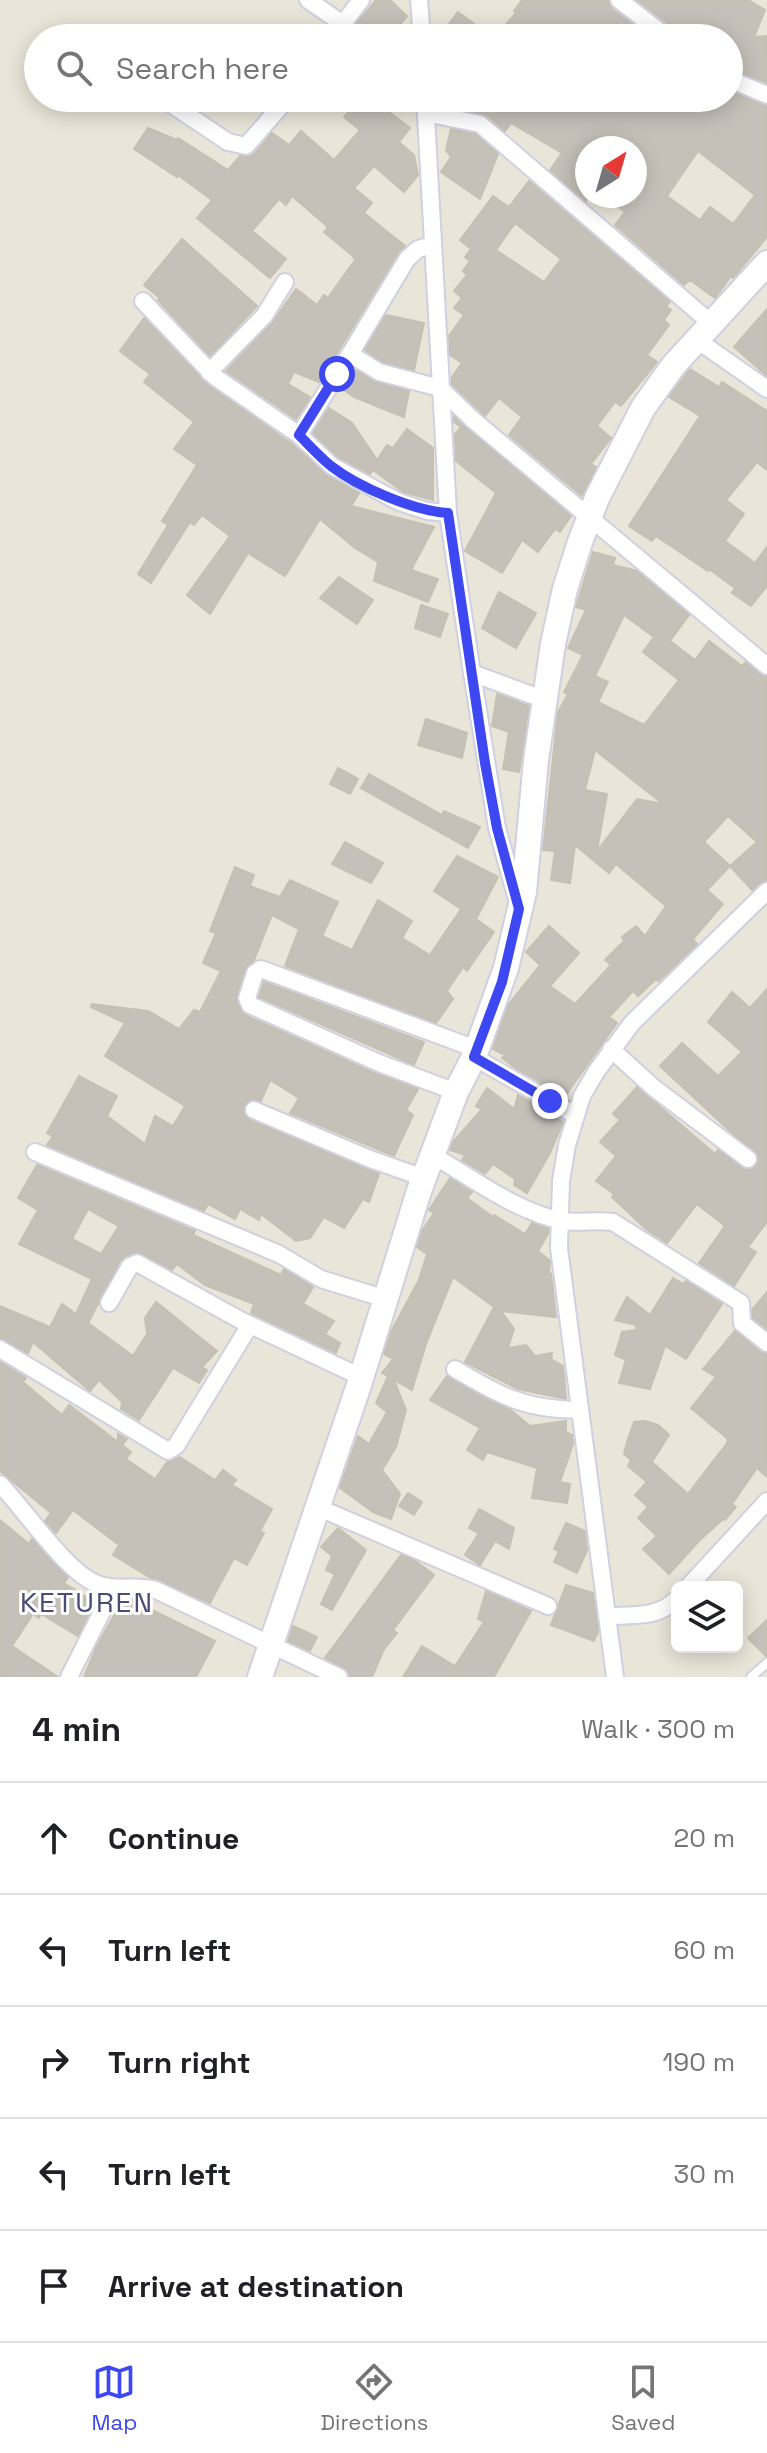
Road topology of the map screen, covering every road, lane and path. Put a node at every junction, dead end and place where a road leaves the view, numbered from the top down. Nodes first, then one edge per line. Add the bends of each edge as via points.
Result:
1 (308, 0) edge
2 (361, 0) edge
3 (419, 0) edge
4 (619, 0) edge
5 (343, 24) joint
6 (421, 24) edge
7 (650, 24) edge
8 (743, 85) edge
9 (767, 95) edge
10 (183, 112) edge
11 (276, 112) edge
12 (426, 112) edge
13 (444, 112) edge
14 (426, 247) junction
15 (767, 263) edge
16 (285, 282) dead end
17 (143, 301) dead end
18 (705, 332) junction
19 (350, 354) junction
20 (209, 372) junction
21 (430, 386) junction
22 (767, 389) edge
23 (299, 435) junction
24 (438, 512) junction
25 (590, 517) junction
26 (767, 666) edge
27 (472, 673) junction
28 (545, 700) junction
29 (767, 891) edge
30 (519, 909) junction
31 (464, 1047) junction
32 (614, 1051) junction
33 (445, 1087) junction
34 (254, 1110) dead end
35 (575, 1115) junction
36 (35, 1152) dead end
37 (432, 1155) junction
38 (748, 1159) dead end
39 (413, 1174) junction
40 (566, 1221) junction
41 (374, 1295) junction
42 (109, 1303) dead end
43 (250, 1325) junction
44 (767, 1343) edge
45 (0, 1349) edge
46 (455, 1369) dead end
47 (348, 1372) junction
48 (580, 1410) junction
49 (0, 1484) edge
50 (767, 1501) edge
51 (317, 1507) junction
52 (694, 1581) edge
53 (114, 1588) junction
54 (671, 1604) edge
55 (548, 1606) dead end
56 (613, 1616) junction
57 (261, 1639) junction
58 (767, 1663) edge
59 (69, 1677) edge
60 (260, 1677) edge
61 (339, 1677) edge
62 (615, 1677) edge
63 (751, 1677) edge

1 - 5 street
2 - 5 street
3 - 6 street
4 - 7 street
8 - 9 street
10 - 11 street via 228,142 246,146
12 - 14 street
13 - 18 street via 480,124
14 - 19 street via 407,259
14 - 21 street
15 - 18 street
16 - 20 street via 264,316
17 - 20 street
18 - 22 street
18 - 25 street via 643,408
19 - 21 street via 379,372
19 - 23 street
20 - 23 street
21 - 24 street
21 - 25 street
23 - 24 street via 337,470 399,502
24 - 27 street
25 - 26 street
25 - 28 street via 565,589
27 - 28 street
27 - 30 street via 497,828
28 - 30 street
29 - 32 street via 632,1023
30 - 31 street via 502,982
31 - 33 street
31 - 33 street via 261,969 255,973 247,998 250,1005
31 - 35 street
32 - 35 street
32 - 38 street
33 - 37 street
34 - 39 street
35 - 40 street via 563,1169
36 - 41 street via 279,1254 321,1279
37 - 39 street
37 - 40 street via 528,1209
39 - 41 street
40 - 44 street via 613,1222 741,1303 742,1323
40 - 48 street via 559,1248
41 - 47 street
42 - 43 street via 130,1266 137,1263
43 - 45 street via 168,1451
43 - 47 street
46 - 48 street via 497,1395 554,1410
47 - 51 street
48 - 56 street
49 - 53 street via 69,1563 93,1583
50 - 52 street
51 - 55 street
51 - 57 street via 299,1566
53 - 57 street via 156,1590
53 - 59 street
54 - 56 street via 665,1610
56 - 62 street
57 - 60 street
57 - 61 street
58 - 63 lane

